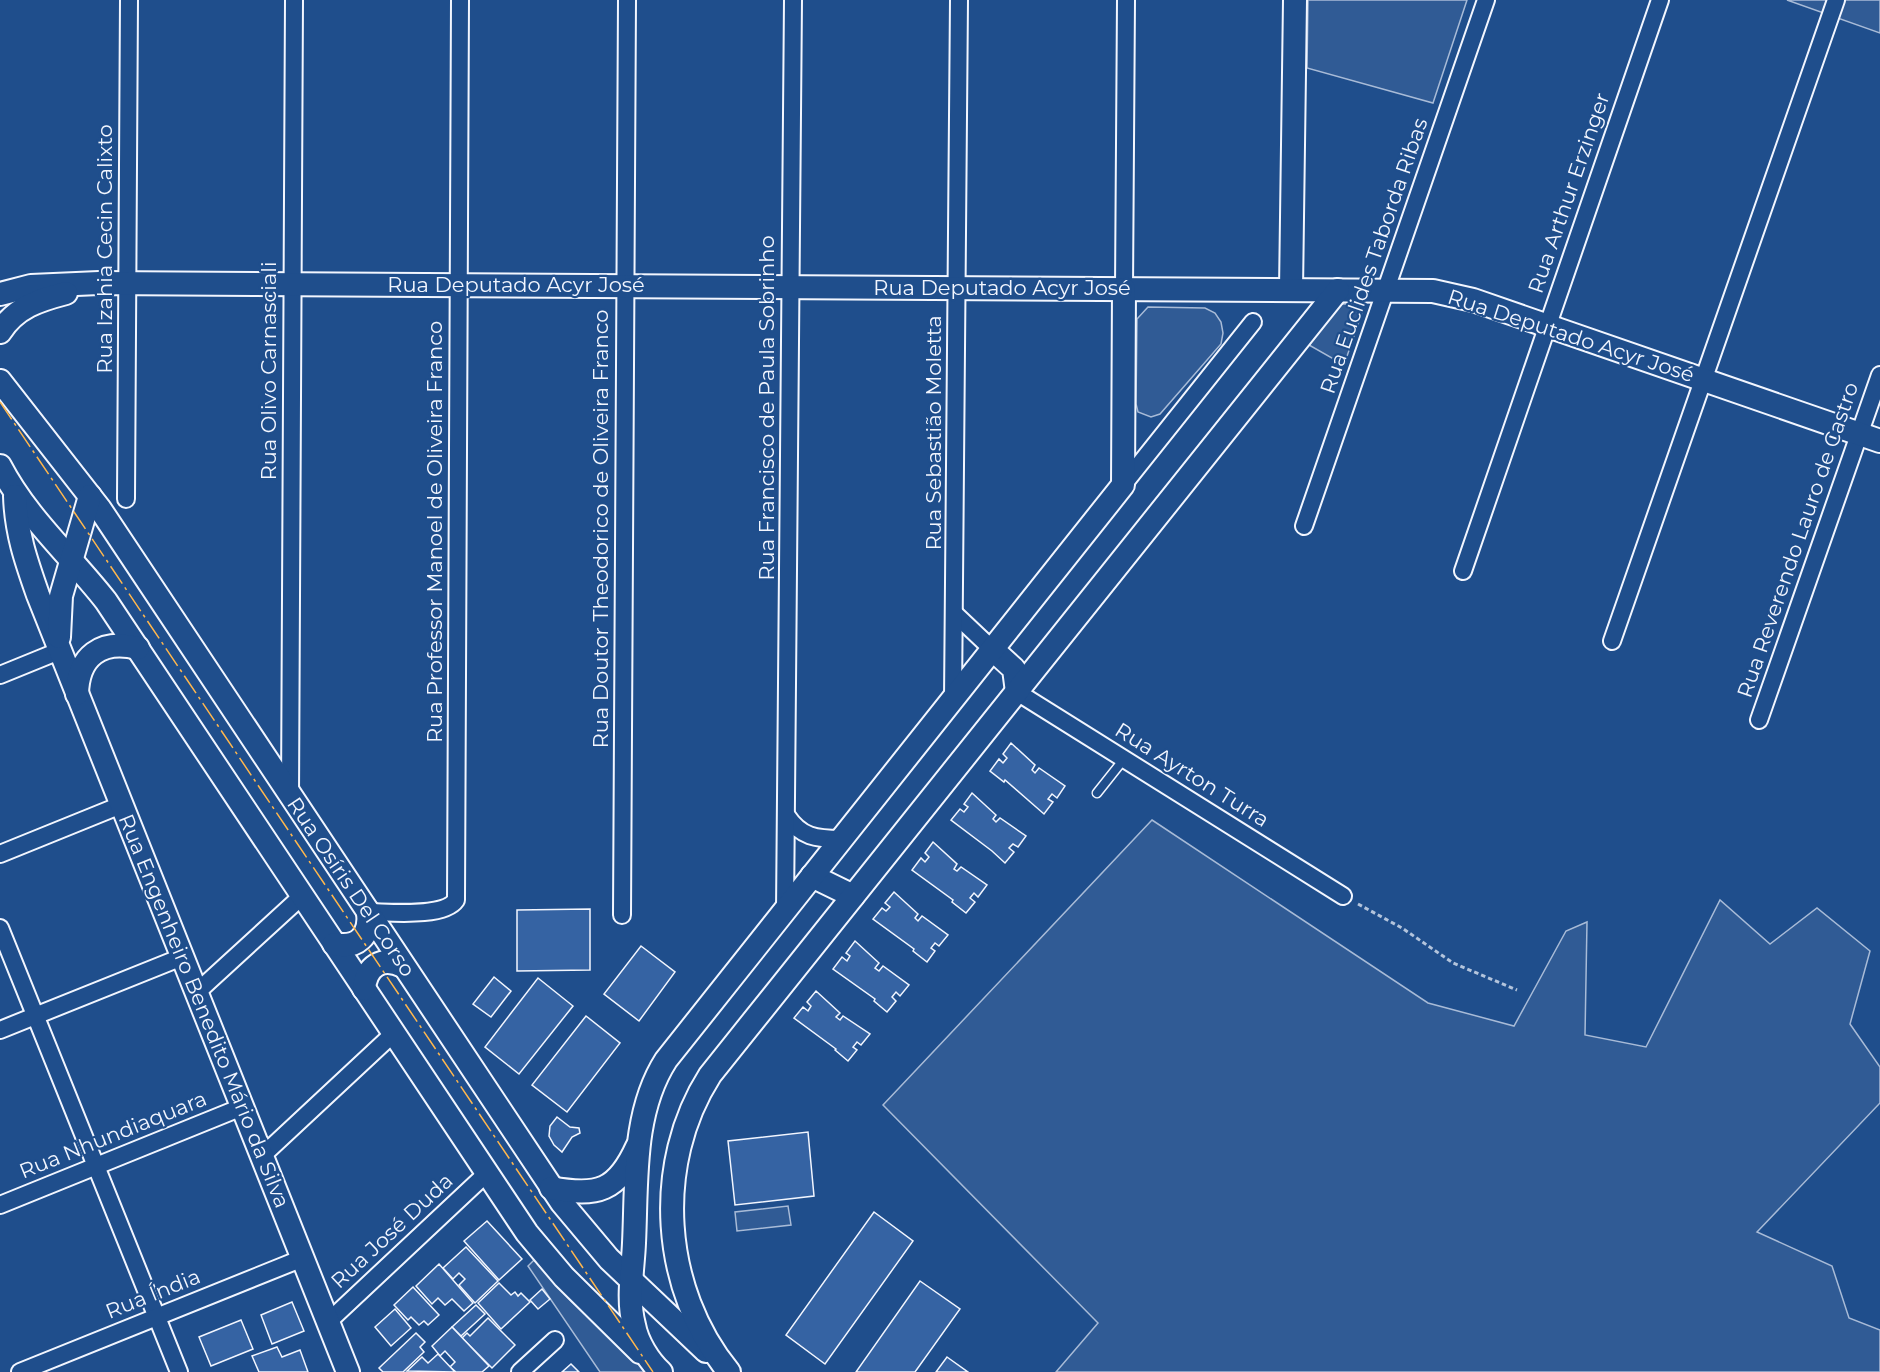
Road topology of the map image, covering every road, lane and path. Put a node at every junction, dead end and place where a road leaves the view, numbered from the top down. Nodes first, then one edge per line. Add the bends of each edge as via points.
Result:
1 (129, 0) edge
2 (294, 0) edge
3 (460, 0) edge
4 (627, 0) edge
5 (793, 0) edge
6 (959, 0) edge
7 (1126, 0) edge
8 (1295, 0) edge
9 (1486, 0) edge
10 (1660, 0) edge
11 (1836, 0) edge
12 (99, 283) junction
13 (127, 284) junction
14 (292, 284) junction
15 (458, 285) junction
16 (625, 286) junction
17 (791, 287) junction
18 (957, 288) junction
19 (1124, 289) junction
20 (1291, 290) junction
21 (1338, 290) junction
22 (1386, 290) junction
23 (0, 294) edge
24 (1253, 322) dead end
25 (1548, 325) junction
26 (0, 332) edge
27 (1880, 375) edge
28 (1703, 380) junction
29 (0, 381) edge
30 (1870, 437) edge
31 (0, 466) edge
32 (1123, 485) junction
33 (90, 496) junction
34 (8, 499) edge
35 (126, 499) dead end
36 (1305, 526) dead end
37 (72, 561) junction
38 (1463, 571) dead end
39 (956, 614) junction
40 (1612, 641) dead end
41 (138, 648) junction
42 (992, 649) junction
43 (59, 651) junction
44 (0, 675) edge
45 (1017, 692) junction
46 (77, 694) junction
47 (953, 699) junction
48 (1759, 720) dead end
49 (290, 743) junction
50 (264, 757) junction
51 (1124, 759) junction
52 (1097, 793) dead end
53 (290, 796) junction
54 (121, 805) junction
55 (787, 816) junction
56 (841, 839) junction
57 (786, 853) junction
58 (0, 854) edge
59 (812, 876) junction
60 (302, 896) junction
61 (1343, 896) joint
62 (853, 897) junction
63 (784, 911) junction
64 (368, 912) junction
65 (621, 915) dead end
66 (0, 928) edge
67 (334, 944) junction
68 (182, 957) junction
69 (403, 966) junction
70 (364, 988) junction
71 (1517, 990) dead end
72 (196, 993) junction
73 (35, 1016) junction
74 (0, 1030) edge
75 (394, 1033) junction
76 (242, 1107) junction
77 (640, 1140) junction
78 (262, 1156) junction
79 (96, 1166) junction
80 (487, 1173) junction
81 (551, 1188) junction
82 (0, 1205) edge
83 (303, 1258) junction
84 (632, 1282) junction
85 (157, 1317) junction
86 (328, 1322) junction
87 (555, 1340) dead end
88 (658, 1369) edge
89 (728, 1371) edge
90 (20, 1372) edge
91 (179, 1372) edge
92 (348, 1372) edge
93 (520, 1372) edge

1 - 13 street, Rua Izahia Cecin Calixto
2 - 14 street, Rua Olivo Carnasciali
3 - 15 street, Rua Professor Manoel de Oliveira Franco
4 - 16 street, Rua Doutor Theodorico de Oliveira Franco
5 - 17 street, Rua Francisco de Paula Sobrinho
6 - 18 street, Rua Sebastião Moletta
7 - 19 street
8 - 20 street
9 - 22 street, Rua Euclides Taborda Ribas
10 - 25 street, Rua Arthur Erzinger
11 - 28 street
12 - 13 street, Rua Deputado Acyr José
12 - 23 street, Rua Deputado Acyr José via 31,286
12 - 26 street, Rua Deputado Acyr José via 28,305
13 - 14 street, Rua Deputado Acyr José
13 - 35 street, Rua Izahia Cecin Calixto
14 - 15 street, Rua Deputado Acyr José
14 - 49 street, Rua Olivo Carnasciali
15 - 16 street, Rua Deputado Acyr José
15 - 64 street, Rua Professor Manoel de Oliveira Franco via 456,900 452,907 437,911
16 - 17 street, Rua Deputado Acyr José
16 - 65 street, Rua Doutor Theodorico de Oliveira Franco
17 - 18 street, Rua Deputado Acyr José
17 - 55 street, Rua Francisco de Paula Sobrinho
18 - 19 street, Rua Deputado Acyr José
18 - 39 street, Rua Sebastião Moletta
19 - 20 street, Rua Deputado Acyr José
19 - 32 street
20 - 21 street, Rua Deputado Acyr José
21 - 22 street, Rua Deputado Acyr José
21 - 45 street
22 - 25 street, Rua Deputado Acyr José via 1452,294
22 - 36 street, Rua Euclides Taborda Ribas
24 - 32 street
25 - 28 street, Rua Deputado Acyr José
25 - 38 street, Rua Arthur Erzinger
27 - 30 street, Rua Reverendo Lauro de Castro
28 - 30 street, Rua Deputado Acyr José
28 - 40 street
29 - 33 street, Rua Osíris Del Corso
30 - 48 street, Rua Reverendo Lauro de Castro
31 - 34 street
32 - 42 street
33 - 37 street, Rua Engenheiro Benedito Mário da Silva
33 - 50 street, Rua Osíris Del Corso
34 - 37 street
34 - 43 street, Rua Engenheiro Benedito Mário da Silva via 23,554
37 - 41 street
37 - 43 street, Rua Engenheiro Benedito Mário da Silva via 61,596
39 - 42 street
39 - 47 street, Rua Sebastião Moletta
41 - 46 street via 108,646 94,653 78,678
41 - 60 street
42 - 45 street via 1014,669
42 - 47 street
43 - 44 street
43 - 46 street, Rua Engenheiro Benedito Mário da Silva
45 - 51 street, Rua Ayrton Turra
45 - 62 street
46 - 54 street, Rua Engenheiro Benedito Mário da Silva
47 - 56 street
49 - 50 street via 279,753
49 - 53 street, Rua Olivo Carnasciali
50 - 53 street, Rua Osíris Del Corso
51 - 52 lane
51 - 61 street, Rua Ayrton Turra
53 - 64 street, Rua Osíris Del Corso
54 - 58 street
54 - 68 street, Rua Engenheiro Benedito Mário da Silva
55 - 56 street via 802,834
55 - 57 street, Rua Francisco de Paula Sobrinho
56 - 59 street
57 - 59 street
57 - 63 street, Rua Francisco de Paula Sobrinho
59 - 62 street
59 - 63 street
60 - 67 street
60 - 72 street
61 - 71 path via 1412,934 1453,963
62 - 89 street via 710,1075 698,1094 678,1150 672,1218 682,1284 703,1332
63 - 77 street via 659,1070 646,1106
64 - 67 street via 366,935 357,943
64 - 69 street, Rua Osíris Del Corso
66 - 73 street
67 - 70 street
68 - 72 street, Rua Engenheiro Benedito Mário da Silva
68 - 73 street
69 - 70 street via 393,961 381,962 365,977
69 - 81 street, Rua Osíris Del Corso
70 - 75 street
72 - 76 street, Rua Engenheiro Benedito Mário da Silva
73 - 74 street
73 - 79 street
75 - 78 street
75 - 80 street
76 - 78 street, Rua Engenheiro Benedito Mário da Silva
76 - 79 street, Rua Nhundiaquara
77 - 81 street via 627,1167 608,1186 595,1192
77 - 84 street
78 - 83 street, Rua Engenheiro Benedito Mário da Silva
79 - 82 street, Rua Nhundiaquara
79 - 85 street
80 - 86 street, Rua José Duda
80 - 88 street via 544,1255
81 - 84 street, Rua Osíris Del Corso via 589,1238
83 - 85 street, Rua Índia
83 - 86 street, Rua Engenheiro Benedito Mário da Silva
84 - 88 street via 634,1327
84 - 89 street, Rua Osíris Del Corso
85 - 90 street, Rua Índia
85 - 91 street
86 - 92 street, Rua Engenheiro Benedito Mário da Silva
87 - 93 street

